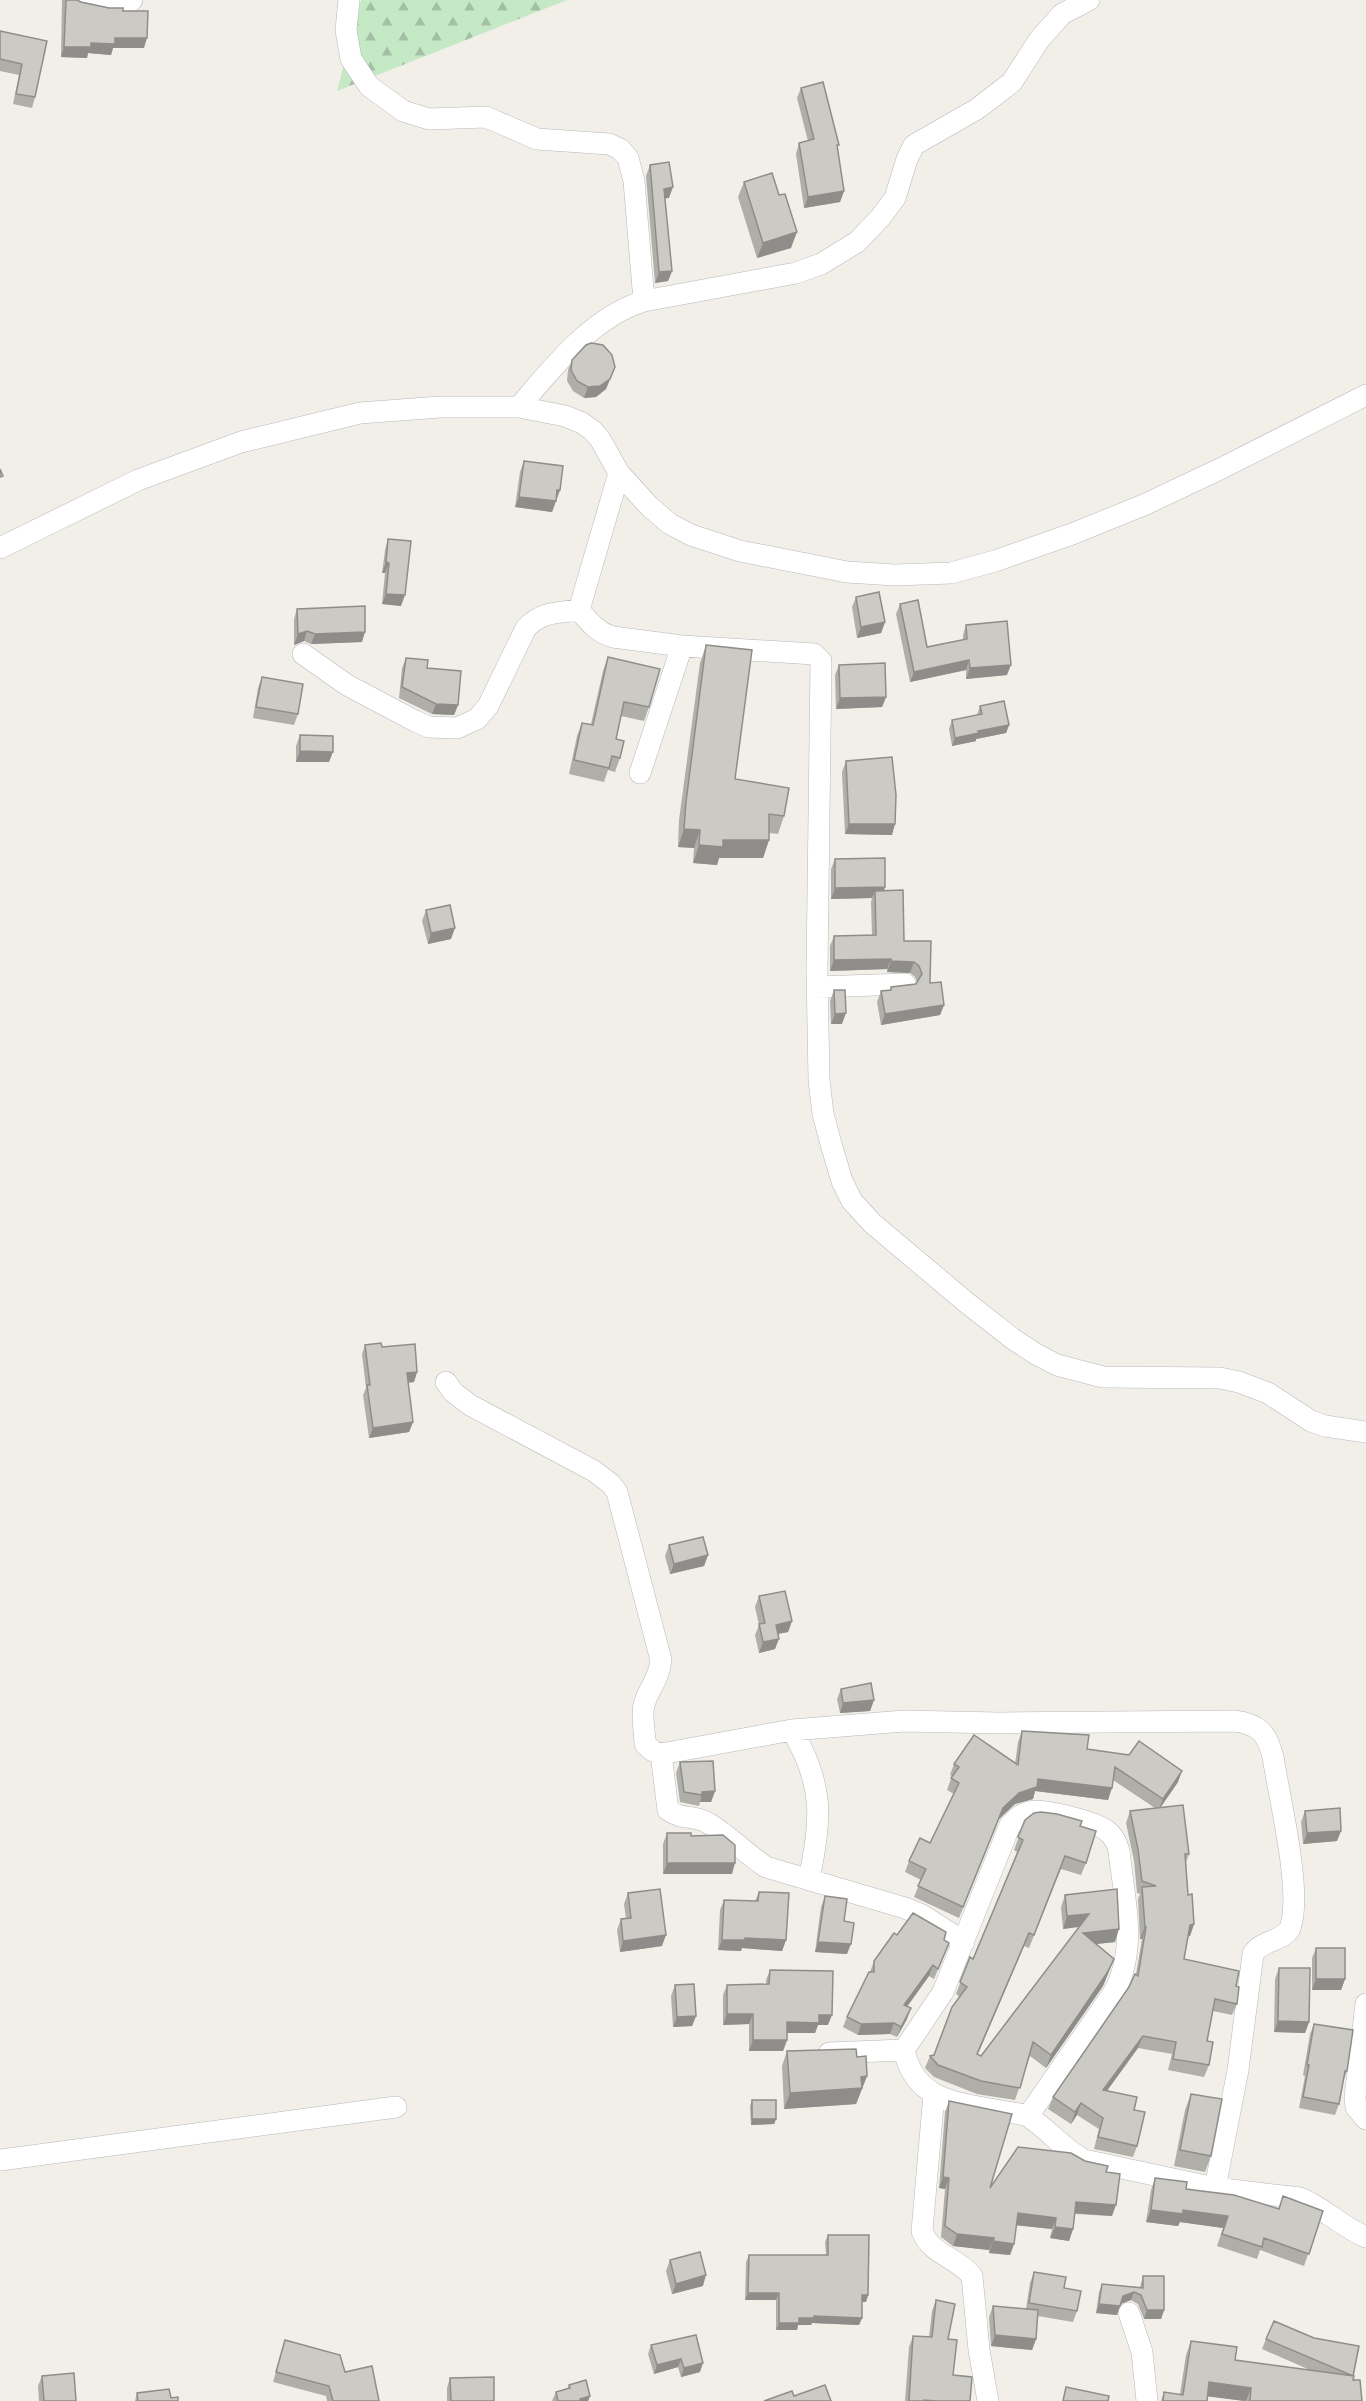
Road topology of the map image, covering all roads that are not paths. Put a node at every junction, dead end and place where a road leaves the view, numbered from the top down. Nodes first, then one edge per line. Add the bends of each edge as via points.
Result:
1 (80, 0) edge
2 (132, 0) edge
3 (349, 0) edge
4 (1089, 0) edge
5 (644, 301) junction
6 (1366, 395) edge
7 (519, 407) junction
8 (619, 473) junction
9 (0, 548) edge
10 (579, 610) junction
11 (682, 646) junction
12 (303, 654) dead end
13 (640, 773) dead end
14 (905, 984) edge
15 (817, 987) junction
16 (446, 1382) dead end
17 (1366, 1432) edge
18 (792, 1730) junction
19 (661, 1754) junction
20 (808, 1880) junction
21 (964, 1942) junction
22 (1366, 2004) edge
23 (904, 2050) junction
24 (822, 2053) edge
25 (934, 2094) junction
26 (396, 2107) dead end
27 (1028, 2116) junction
28 (1366, 2119) edge
29 (0, 2160) edge
30 (1215, 2188) junction
31 (1366, 2237) edge
32 (1129, 2313) dead end
33 (988, 2401) edge
34 (1147, 2401) edge

1 - 2 street via 117,6
3 - 5 street via 346,30 351,59 369,86 403,111 429,119 486,117 537,139 609,144 621,149 628,158 634,181
4 - 5 street via 1062,14 1039,40 1012,82 977,109 914,146 895,198 857,242 821,264 796,273
5 - 7 street via 618,312 584,337
6 - 8 street via 1146,504 1072,534 951,573 857,573 740,551 670,524
7 - 8 street via 582,423 600,439
7 - 9 street via 360,413 242,442 138,480
8 - 10 street
10 - 11 street via 603,634
10 - 12 street via 541,615 533,620 488,706 477,719 458,728 429,727 415,721 347,685
11 - 13 street
11 - 15 street via 814,654 821,661
14 - 15 street
15 - 17 street via 823,1114 846,1191 860,1212 962,1300 1036,1354 1083,1373 1120,1378 1220,1378 1268,1394 1311,1421
16 - 19 street via 470,1405 594,1471 617,1492 661,1660 644,1716 645,1744
18 - 19 street
18 - 20 street via 812,1771 819,1806
18 - 30 street via 904,1721 1234,1721 1250,1723 1261,1730 1270,1746 1290,1858 1294,1906 1286,1933 1263,1944 1253,1954 1238,2070
19 - 20 street via 668,1810 675,1816 707,1822 766,1867
20 - 21 street via 905,1908
21 - 23 street via 943,1992
21 - 27 street via 1007,1831 1019,1816 1040,1810 1097,1825 1114,1838 1119,1851 1129,1943 1122,1977
22 - 28 street via 1355,2097 1356,2107
23 - 24 street
23 - 25 street via 912,2074
25 - 27 street via 946,2100
25 - 33 street via 922,2231 935,2250 972,2276
26 - 29 street
27 - 30 street via 1084,2160
30 - 31 street via 1300,2198
32 - 34 street via 1142,2352

